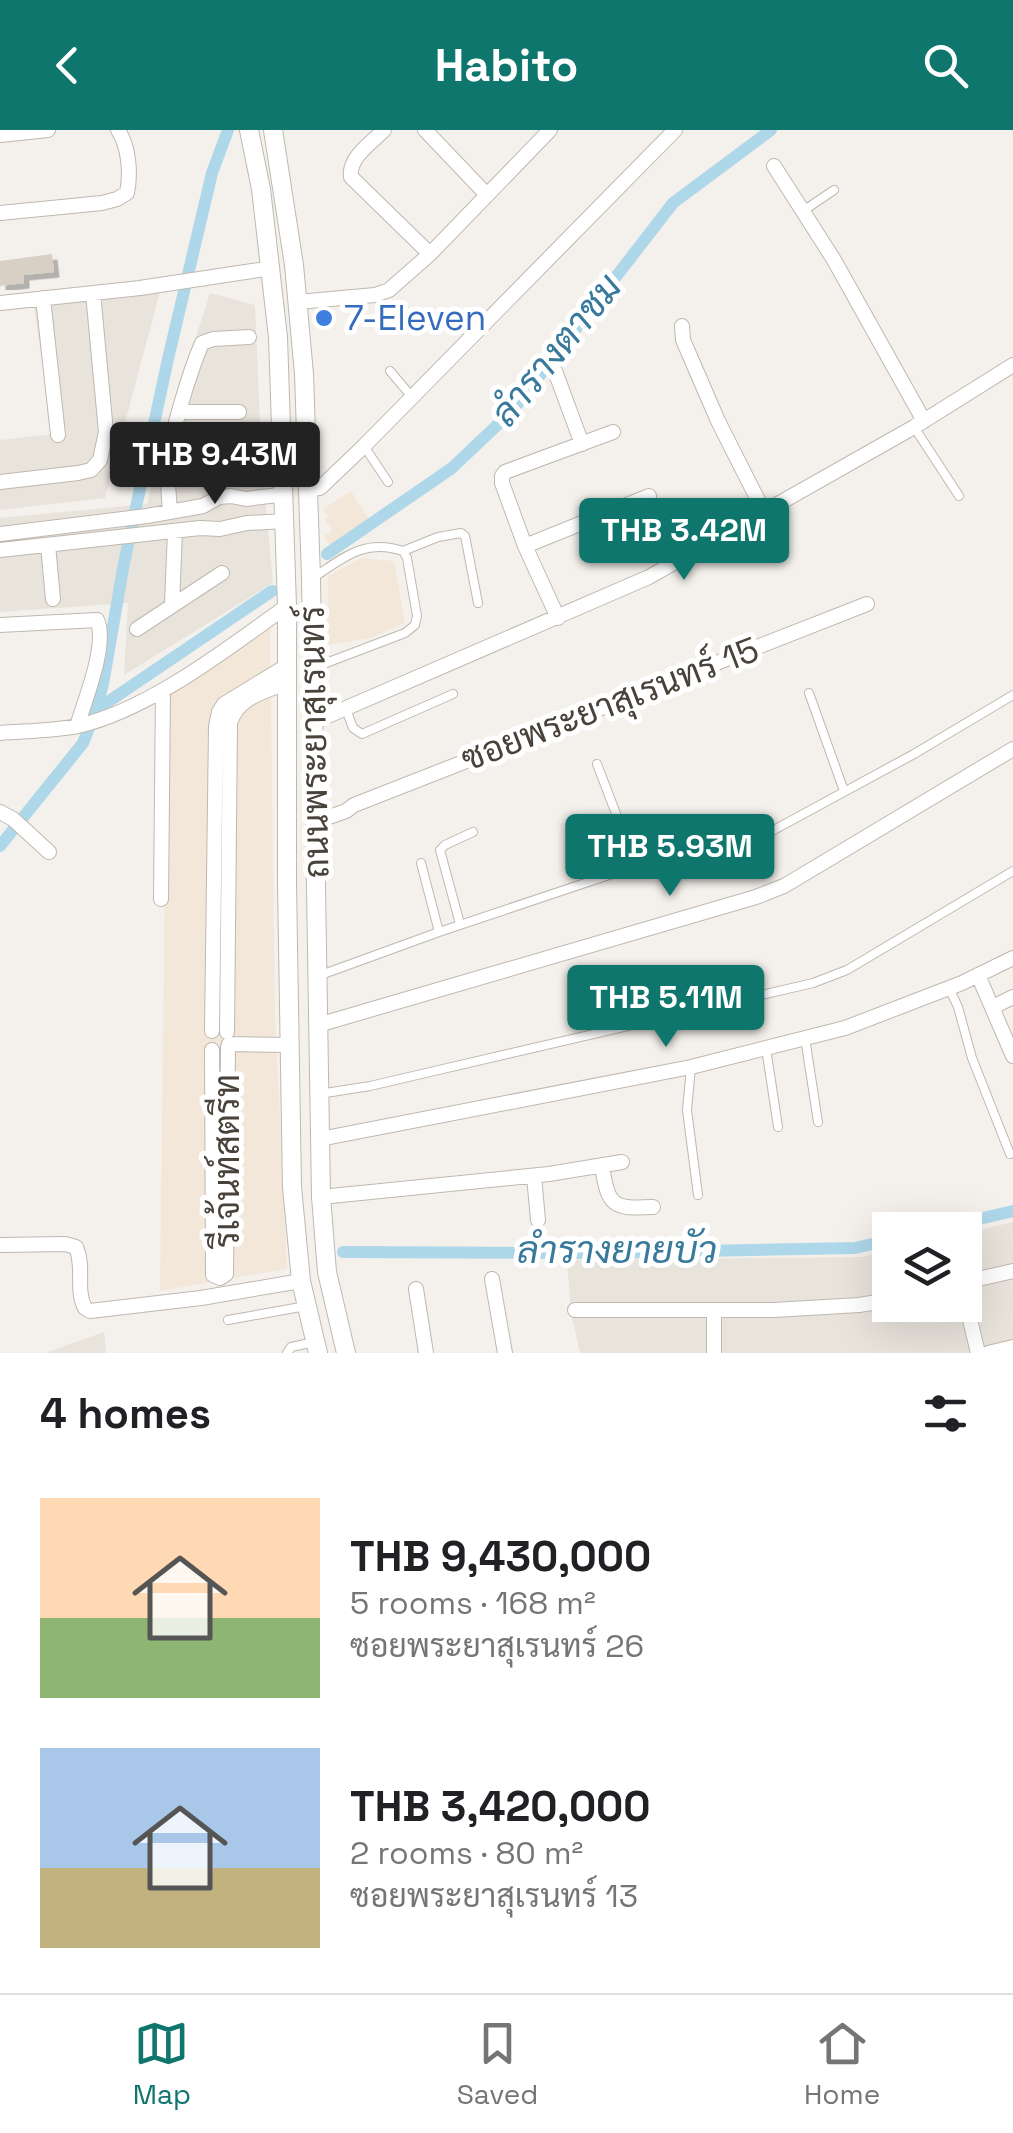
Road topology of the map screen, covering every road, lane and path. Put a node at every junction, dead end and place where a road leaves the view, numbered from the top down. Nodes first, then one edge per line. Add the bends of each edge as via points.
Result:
1 (48, 130) edge
2 (118, 130) edge
3 (249, 130) edge
4 (273, 130) edge
5 (384, 130) edge
6 (426, 130) edge
7 (675, 130) edge
8 (547, 131) edge
9 (0, 135) edge
10 (774, 166) dead end
11 (834, 190) dead end
12 (487, 196) junction
13 (803, 212) junction
14 (0, 213) edge
15 (430, 254) junction
16 (272, 268) junction
17 (92, 293) junction
18 (43, 298) junction
19 (298, 302) junction
20 (0, 303) edge
21 (682, 326) dead end
22 (250, 336) dead end
23 (1012, 369) edge
24 (390, 371) dead end
25 (556, 371) dead end
26 (412, 397) junction
27 (180, 412) junction
28 (240, 412) dead end
29 (919, 424) junction
30 (613, 432) dead end
31 (58, 435) dead end
32 (582, 444) junction
33 (364, 446) junction
34 (0, 482) edge
35 (388, 482) dead end
36 (308, 489) junction
37 (285, 494) junction
38 (649, 496) dead end
39 (959, 496) dead end
40 (246, 500) junction
41 (170, 512) junction
42 (759, 515) junction
43 (286, 521) junction
44 (248, 523) junction
45 (175, 531) junction
46 (0, 534) edge
47 (48, 544) junction
48 (525, 546) junction
49 (0, 550) edge
50 (404, 552) junction
51 (772, 556) dead end
52 (222, 573) dead end
53 (312, 578) junction
54 (54, 599) dead end
55 (478, 603) dead end
56 (867, 604) dead end
57 (172, 606) junction
58 (287, 606) junction
59 (558, 618) junction
60 (0, 625) edge
61 (137, 629) dead end
62 (313, 668) junction
63 (288, 674) junction
64 (163, 690) junction
65 (809, 693) dead end
66 (453, 694) dead end
67 (1013, 695) edge
68 (346, 709) junction
69 (314, 722) junction
70 (86, 723) junction
71 (0, 733) edge
72 (1013, 749) edge
73 (597, 764) dead end
74 (844, 791) junction
75 (7, 816) edge
76 (315, 817) junction
77 (473, 832) dead end
78 (49, 852) dead end
79 (316, 863) junction
80 (421, 863) dead end
81 (287, 864) junction
82 (636, 866) junction
83 (1013, 871) edge
84 (162, 900) dead end
85 (460, 924) junction
86 (439, 932) junction
87 (1013, 958) edge
88 (978, 975) junction
89 (318, 976) junction
90 (949, 988) junction
91 (1013, 997) edge
92 (993, 1007) junction
93 (318, 1024) junction
94 (805, 1038) junction
95 (223, 1040) junction
96 (289, 1040) junction
97 (766, 1048) junction
98 (1013, 1056) edge
99 (691, 1067) junction
100 (319, 1094) junction
101 (818, 1122) dead end
102 (778, 1127) dead end
103 (320, 1139) junction
104 (1010, 1154) dead end
105 (622, 1162) dead end
106 (602, 1165) junction
107 (534, 1176) junction
108 (698, 1196) dead end
109 (321, 1197) junction
110 (654, 1207) dead end
111 (538, 1220) dead end
112 (0, 1245) edge
113 (1013, 1271) edge
114 (982, 1278) edge
115 (492, 1279) dead end
116 (301, 1281) junction
117 (416, 1290) dead end
118 (872, 1303) edge
119 (306, 1306) junction
120 (576, 1310) dead end
121 (714, 1310) junction
122 (228, 1320) dead end
123 (971, 1322) edge
124 (317, 1347) edge
125 (1013, 1347) edge
126 (287, 1353) edge
127 (346, 1353) edge
128 (426, 1353) edge
129 (506, 1353) edge
130 (714, 1353) edge
131 (978, 1353) edge
132 (988, 1353) edge

1 - 9 street
2 - 14 street via 125,142 127,193 102,203
3 - 16 street, ถนนพระยาสุเรนทร์
4 - 19 street, ถนนพระยาสุเรนทร์
5 - 15 street via 353,162 351,177
6 - 12 street
7 - 26 street
8 - 12 street
10 - 13 street
11 - 13 lane
12 - 15 street
13 - 29 street via 883,345
15 - 19 street via 376,295
16 - 17 street
16 - 37 street, ถนนพระยาสุเรนทร์
17 - 18 street
17 - 34 street via 106,432 100,460 78,473
18 - 20 street
18 - 31 street
19 - 36 street, ถนนพระยาสุเรนทร์
21 - 42 street
22 - 27 street via 202,343
23 - 29 street
24 - 26 lane
25 - 32 street
26 - 33 street
27 - 28 street
27 - 41 street via 168,465
29 - 39 lane
29 - 42 street
30 - 32 street
32 - 48 street via 502,476
33 - 35 lane
33 - 36 street via 320,488
36 - 53 street, ถนนพระยาสุเรนทร์
37 - 40 street
37 - 43 street, ถนนพระยาสุเรนทร์
38 - 48 street
40 - 41 street via 219,497
40 - 44 street
41 - 46 street
42 - 51 lane
42 - 59 street via 649,578
43 - 44 street
43 - 58 street, ถนนพระยาสุเรนทร์
44 - 45 street
45 - 47 street
45 - 57 street
47 - 49 street
47 - 54 street
48 - 59 street
50 - 53 lane via 354,551
50 - 55 lane via 461,533
50 - 62 lane via 414,625
52 - 57 street
53 - 62 street, ถนนพระยาสุเรนทร์
56 - 76 street, ซอยพระยาสุเรนทร์ 15
57 - 61 street
58 - 63 street, ถนนพระยาสุเรนทร์
58 - 64 street
59 - 68 street
60 - 70 street via 97,620 101,634
62 - 69 street, ถนนพระยาสุเรนทร์
63 - 81 street, ถนนพระยาสุเรนทร์
63 - 95 street, รีเจ้นท์สตรีท via 234,710 230,724
64 - 70 street
64 - 84 street
65 - 74 lane
66 - 68 lane via 362,734
67 - 74 lane
68 - 69 street
69 - 76 street, ถนนพระยาสุเรนทร์
70 - 71 street
72 - 93 street via 784,886
73 - 82 lane
74 - 82 lane via 738,846
75 - 78 street
76 - 79 street, ถนนพระยาสุเรนทร์
77 - 85 lane via 440,850
79 - 81 street
79 - 89 street, ถนนพระยาสุเรนทร์
80 - 86 lane
81 - 96 street, ถนนพระยาสุเรนทร์
82 - 85 lane
83 - 100 lane via 814,984
85 - 86 lane
86 - 89 lane
87 - 88 street
88 - 90 street
88 - 92 street
89 - 93 street, ถนนพระยาสุเรนทร์
90 - 94 street
90 - 104 lane
91 - 92 street
92 - 98 street
93 - 100 street, ถนนพระยาสุเรนทร์
94 - 97 street
94 - 101 lane
95 - 95 street, รีเจ้นท์สตรีท via 213,1275 220,1278 226,1274
95 - 96 street, รีเจ้นท์สตรีท
96 - 116 street, ถนนพระยาสุเรนทร์
97 - 99 street
97 - 102 lane
99 - 103 street
99 - 108 lane via 687,1110
100 - 103 street, ถนนพระยาสุเรนทร์
103 - 109 street, ถนนพระยาสุเรนทร์
105 - 106 street
106 - 107 street
106 - 110 street via 616,1205
107 - 109 street
107 - 111 street
109 - 127 street, ถนนพระยาสุเรนทร์ via 326,1272
112 - 116 street via 76,1248 80,1300 90,1310
113 - 114 street
115 - 129 street
116 - 119 street, ถนนพระยาสุเรนทร์
117 - 128 street
118 - 121 street
119 - 122 lane
119 - 124 street, ถนนพระยาสุเรนทร์
120 - 121 street
121 - 130 street
123 - 131 street
124 - 126 lane
125 - 132 street

